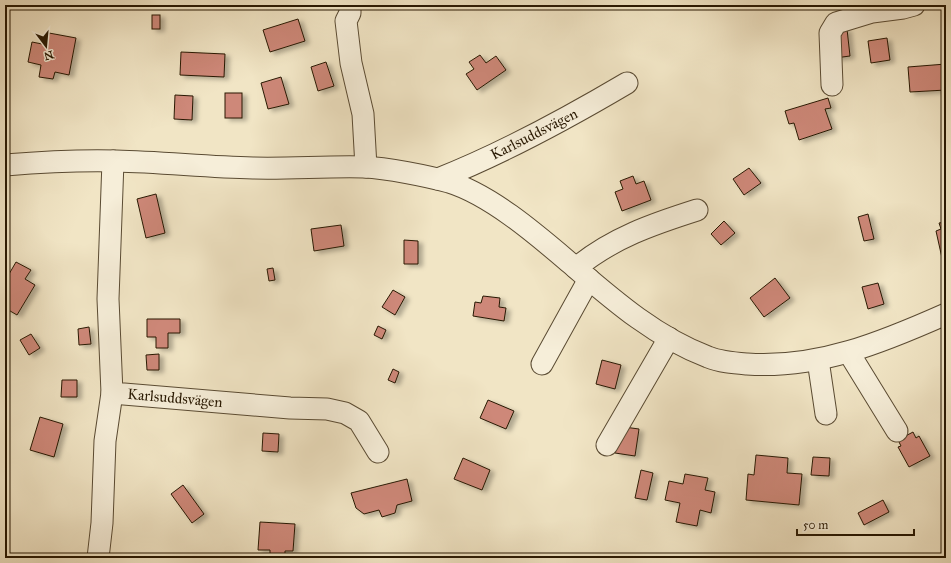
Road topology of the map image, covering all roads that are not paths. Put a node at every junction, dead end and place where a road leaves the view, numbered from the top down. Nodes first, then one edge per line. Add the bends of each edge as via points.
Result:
1 (350, 5) edge
2 (914, 5) edge
3 (627, 83) dead end
4 (832, 85) dead end
5 (113, 161) junction
6 (5, 164) edge
7 (366, 167) junction
8 (438, 179) junction
9 (697, 210) dead end
10 (582, 273) junction
11 (946, 314) edge
12 (669, 338) junction
13 (849, 353) junction
14 (818, 360) junction
15 (542, 364) dead end
16 (112, 393) junction
17 (826, 414) dead end
18 (897, 431) dead end
19 (606, 445) dead end
20 (378, 452) dead end
21 (98, 558) edge

1 - 7 street via 346,21 351,63 363,114
2 - 4 street via 872,12 836,23 830,33
3 - 8 street, Karlsuddsvägen via 562,121 474,165
5 - 6 street
5 - 7 street via 253,168
5 - 16 street, Karlsuddsvägen via 108,299
7 - 8 street
8 - 10 street via 485,199 538,235
9 - 10 street via 635,231 593,254
10 - 12 street via 635,317
10 - 15 street
11 - 13 street
12 - 14 street via 708,357 729,363 794,364
12 - 19 street
13 - 14 street
13 - 18 street
14 - 17 street
16 - 20 street, Karlsuddsvägen via 326,409 345,413 359,421
16 - 21 street via 105,441

